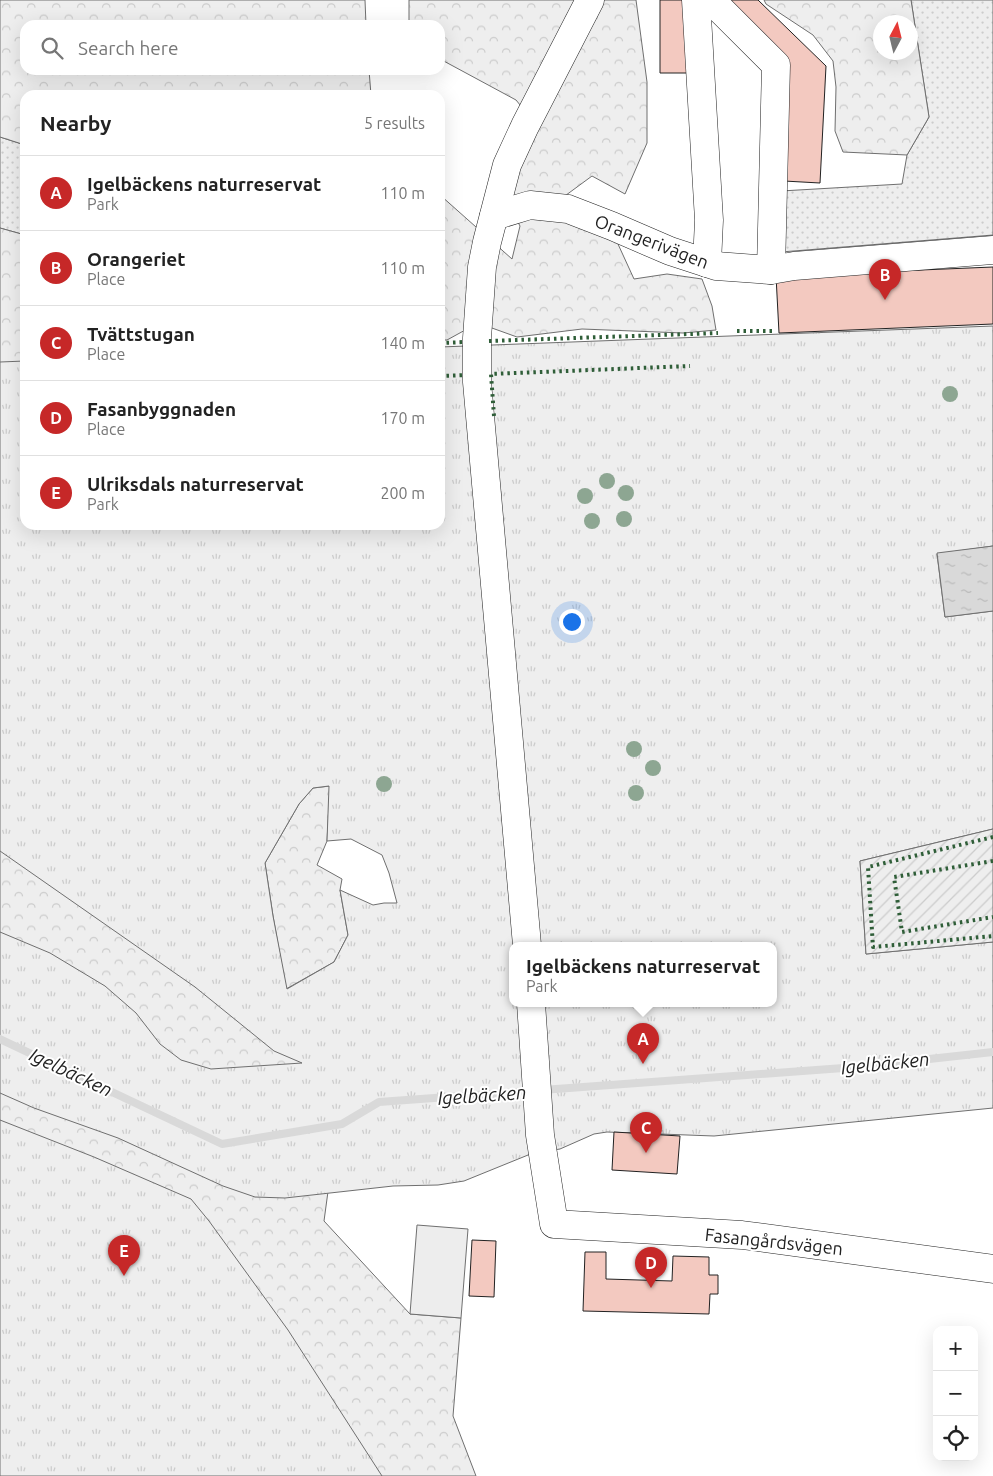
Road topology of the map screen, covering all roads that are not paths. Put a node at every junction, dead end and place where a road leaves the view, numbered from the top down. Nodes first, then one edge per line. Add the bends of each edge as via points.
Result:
1 (590, 0) edge
2 (696, 0) edge
3 (711, 0) edge
4 (494, 216) junction
5 (993, 250) edge
6 (707, 263) junction
7 (771, 270) junction
8 (526, 942) edge
9 (531, 1007) edge
10 (993, 1269) edge

1 - 4 lane via 507,165
2 - 6 lane via 709,220
3 - 7 lane via 776,65
4 - 6 lane, Orangerivägen via 530,205 568,209
4 - 8 lane via 482,267 477,382
5 - 7 lane, Orangerivägen
6 - 7 lane, Orangerivägen
9 - 10 lane, Fasangårdsvägen via 540,1135 554,1224 742,1235

